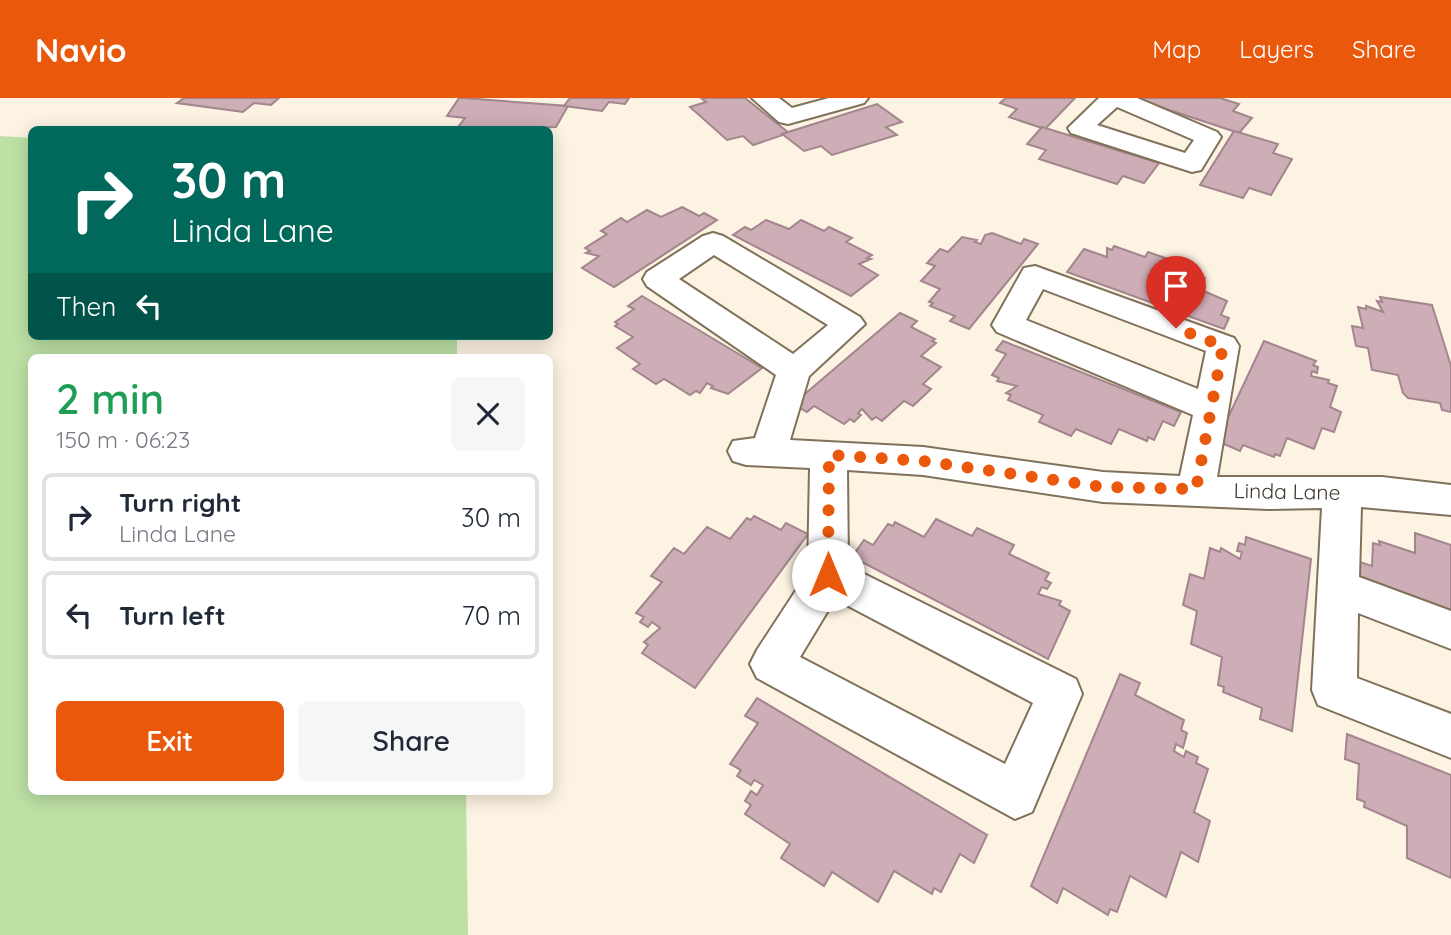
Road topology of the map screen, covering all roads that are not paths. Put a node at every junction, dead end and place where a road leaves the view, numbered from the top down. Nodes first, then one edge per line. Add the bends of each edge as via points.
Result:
1 (764, 98) edge
2 (856, 98) edge
3 (794, 371) junction
4 (1212, 409) junction
5 (829, 455) junction
6 (1196, 489) junction
7 (1342, 495) junction
8 (1451, 499) edge
9 (828, 575) junction
10 (1338, 587) junction
11 (1451, 630) edge
12 (1451, 736) edge

1 - 2 street via 788,117
3 - 3 street via 849,324 713,242 658,279
3 - 5 street, Linda Lane via 757,452
4 - 4 street via 1223,346 1035,275 1008,325
4 - 6 street
5 - 6 street, Linda Lane via 923,461 1103,487
5 - 9 street
6 - 7 street, Linda Lane
7 - 8 street, Linda Lane via 1382,492
7 - 10 street
9 - 9 street via 1060,694 1015,795 772,664
10 - 11 street
10 - 12 street via 1334,690

